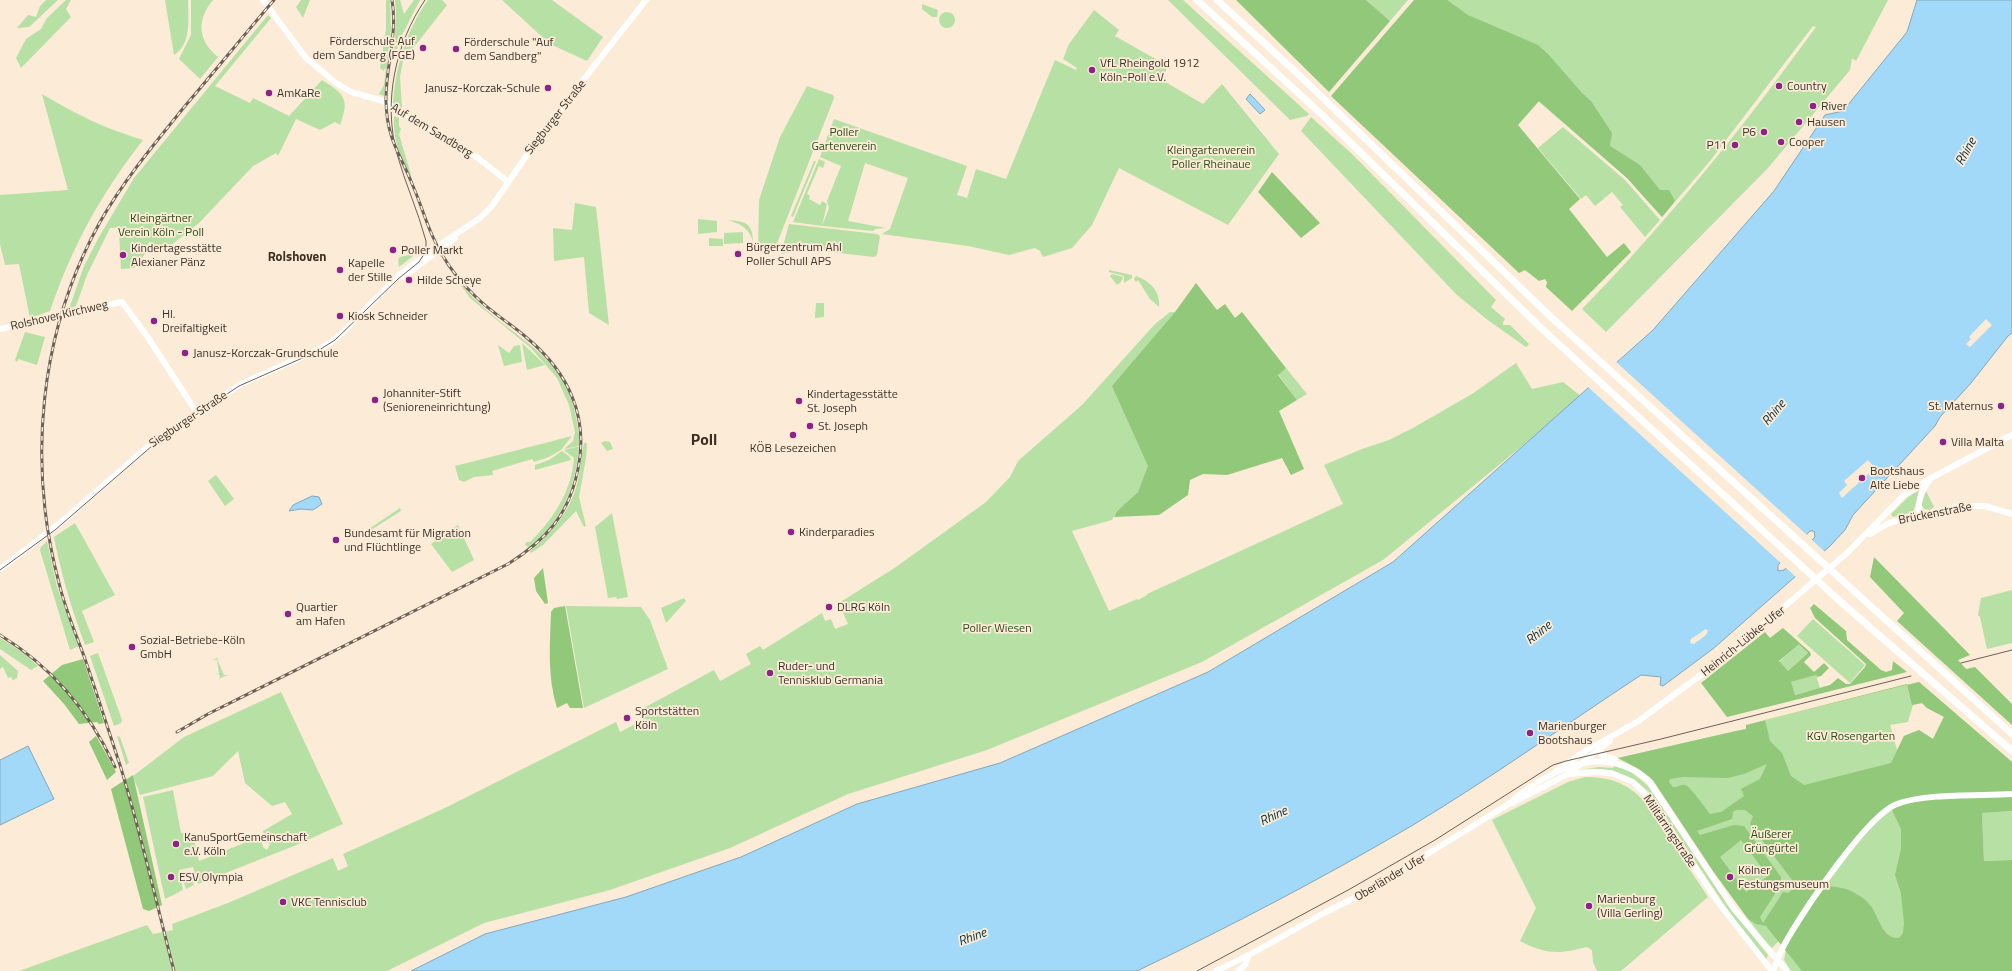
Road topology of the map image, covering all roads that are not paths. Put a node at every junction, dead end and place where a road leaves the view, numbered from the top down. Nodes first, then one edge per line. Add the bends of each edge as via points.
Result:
1 (264, 0) edge
2 (646, 0) edge
3 (1197, 0) edge
4 (1217, 0) edge
5 (507, 182) junction
6 (0, 329) edge
7 (197, 412) junction
8 (2012, 435) edge
9 (1931, 478) junction
10 (2012, 514) edge
11 (1919, 516) junction
12 (1862, 539) junction
13 (0, 569) edge
14 (1617, 734) junction
15 (2012, 734) edge
16 (1600, 749) junction
17 (2012, 751) edge
18 (1582, 764) junction
19 (1621, 764) junction
20 (1557, 770) junction
21 (1568, 774) junction
22 (2012, 794) edge
23 (1507, 805) junction
24 (1249, 955) junction
25 (1777, 960) junction
26 (1216, 971) edge
27 (1238, 971) edge
28 (1772, 971) edge
29 (1787, 971) edge

1 - 5 main road, Auf dem Sandberg via 306,58 336,83 351,92 384,101 478,158
2 - 5 main road, Siegburger Straße
3 - 17 highway via 1319,112 1541,328 1842,603
4 - 15 highway via 1300,76 1551,317
5 - 7 main road, Siegburger Straße via 486,212 443,248 388,288 330,343 243,383
6 - 7 main road, Rolshover Kirchweg via 119,302 125,304
7 - 13 main road, Siegburger Straße via 146,448 59,524
8 - 9 main road
9 - 11 main road via 1921,493 1918,504
9 - 12 main road via 1904,495
10 - 11 main road, Brückenstraße via 1997,508 1974,505
11 - 12 main road, Brückenstraße via 1889,523
12 - 14 main road, Heinrich-Lübke-Ufer via 1809,588 1728,655 1662,705
14 - 16 main road, Heinrich-Lübke-Ufer
14 - 20 main road, Heinrich-Lübke-Ufer
16 - 18 main road, Heinrich-Lübke-Ufer
16 - 19 main road via 1602,755
18 - 19 main road, Militärringstraße
18 - 20 main road, Militärringstraße
18 - 21 main road, Heinrich-Lübke-Ufer
19 - 25 main road, Militärringstraße via 1648,780 1734,909
20 - 23 main road, Oberländer Ufer
21 - 23 main road, Militärringstraße
21 - 28 main road, Militärringstraße via 1611,773 1628,780 1642,790 1717,901
22 - 25 main road via 1922,798 1895,804 1884,811 1865,830 1812,901
23 - 24 main road, Oberländer Ufer via 1364,893
24 - 26 main road, Oberländer Ufer
24 - 27 main road via 1245,965
25 - 28 main road
25 - 29 main road, Militärringstraße

